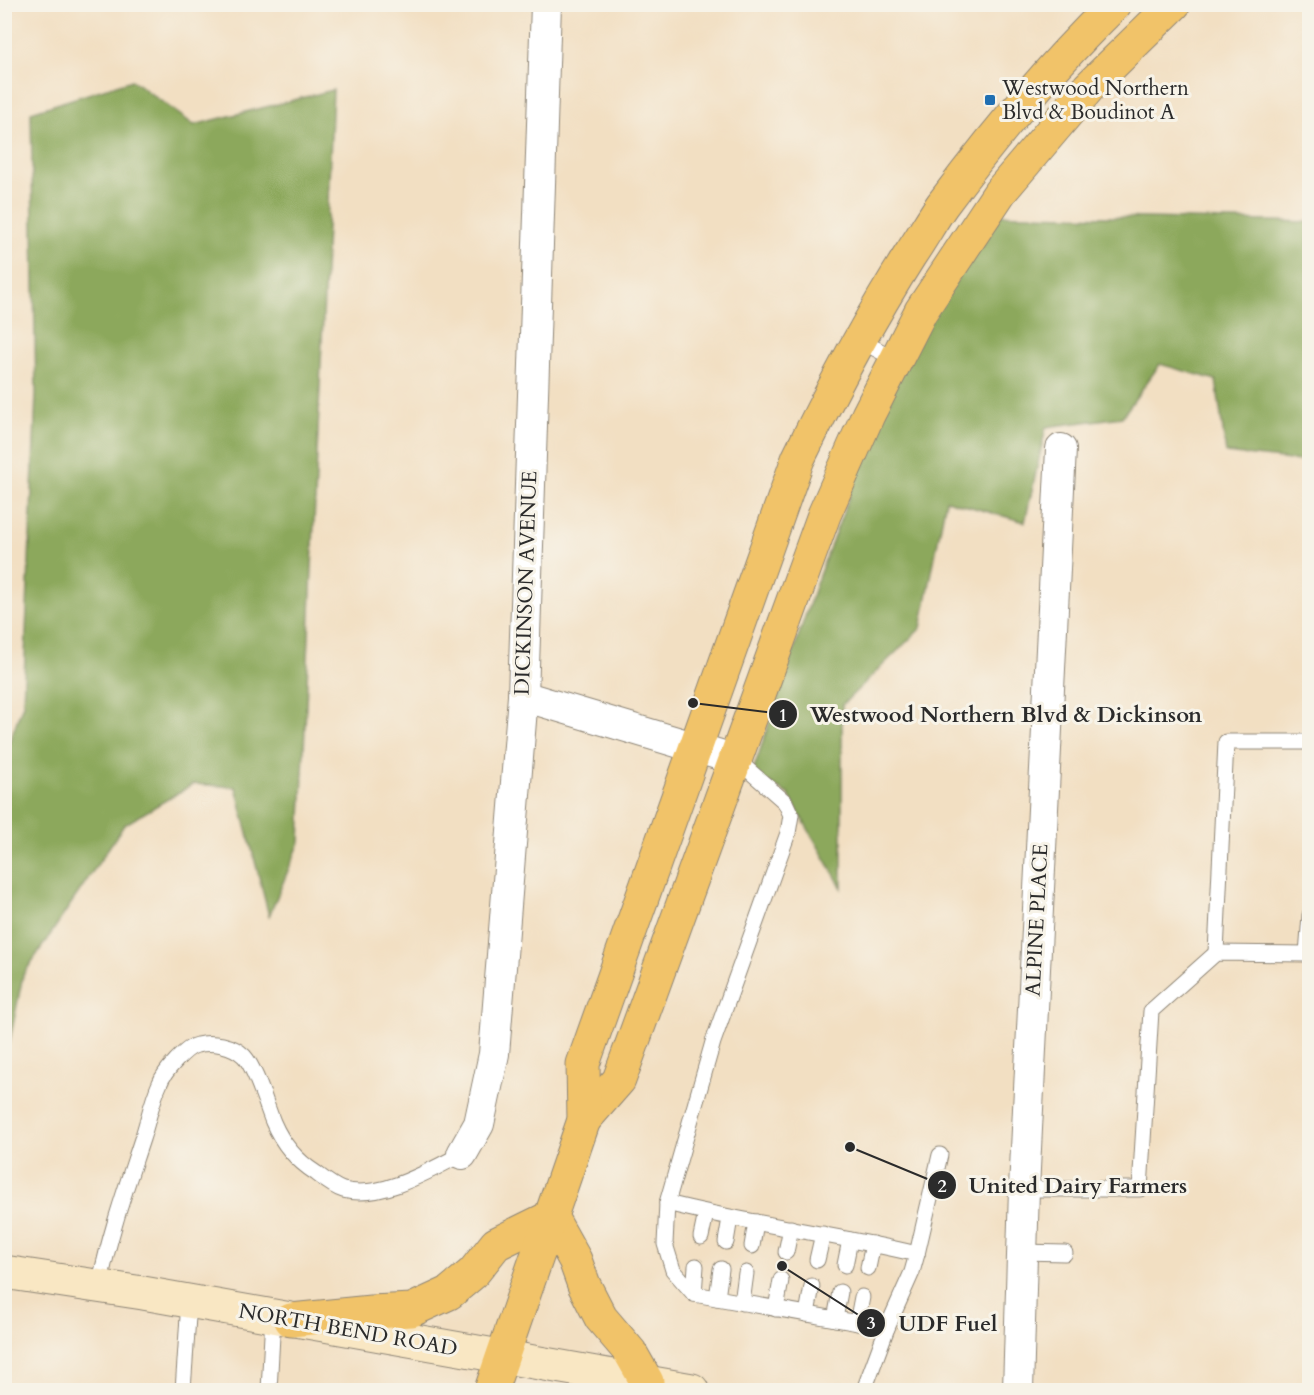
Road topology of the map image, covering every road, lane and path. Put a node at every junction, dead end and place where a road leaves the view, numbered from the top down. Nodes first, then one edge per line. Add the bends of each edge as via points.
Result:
1 (546, 4) edge
2 (1115, 4) edge
3 (1174, 4) edge
4 (859, 340) junction
5 (897, 360) junction
6 (1061, 449) dead end
7 (523, 696) junction
8 (1310, 742) edge
9 (695, 747) junction
10 (737, 760) junction
11 (1310, 915) edge
12 (1216, 953) junction
13 (584, 1120) junction
14 (462, 1154) joint
15 (940, 1155) dead end
16 (1024, 1189) junction
17 (667, 1203) junction
18 (706, 1213) junction
19 (551, 1217) junction
20 (730, 1218) junction
21 (756, 1222) junction
22 (791, 1228) junction
23 (822, 1234) junction
24 (701, 1237) dead end
25 (850, 1240) junction
26 (726, 1242) dead end
27 (873, 1244) junction
28 (752, 1246) dead end
29 (786, 1252) dead end
30 (1022, 1252) junction
31 (1065, 1253) dead end
32 (917, 1254) junction
33 (817, 1260) dead end
34 (845, 1264) dead end
35 (696, 1266) dead end
36 (868, 1268) dead end
37 (721, 1269) dead end
38 (4, 1272) edge
39 (746, 1273) dead end
40 (781, 1280) dead end
41 (812, 1286) dead end
42 (99, 1287) junction
43 (840, 1292) dead end
44 (694, 1294) junction
45 (862, 1297) dead end
46 (717, 1298) junction
47 (189, 1302) junction
48 (742, 1303) junction
49 (776, 1309) junction
50 (807, 1314) junction
51 (282, 1318) junction
52 (835, 1319) junction
53 (857, 1323) junction
54 (887, 1328) junction
55 (504, 1357) junction
56 (669, 1387) edge
57 (183, 1390) edge
58 (269, 1390) edge
59 (491, 1390) edge
60 (864, 1390) edge
61 (1018, 1390) edge

1 - 7 street, DICKINSON AVENUE
2 - 4 main road via 1007,123 941,206
3 - 5 main road via 1089,87 1000,192 921,311
4 - 5 lane
4 - 9 main road via 798,459
5 - 10 main road via 824,515
6 - 16 street, ALPINE PLACE
7 - 9 street
7 - 14 street, DICKINSON AVENUE via 494,1054 479,1124
8 - 12 lane via 1226,742
9 - 10 street
9 - 13 main road via 583,1064
10 - 13 main road via 619,1080
10 - 17 lane via 786,802 791,814 788,833 713,1042
11 - 12 lane via 1307,954
12 - 16 lane via 1151,1011 1140,1189
13 - 19 main road
14 - 42 lane via 381,1190 341,1190 290,1151 244,1056 213,1043 196,1045 183,1053 160,1081
15 - 32 lane
16 - 30 street, ALPINE PLACE
17 - 18 lane
17 - 44 lane via 665,1244 673,1270
18 - 20 lane
18 - 24 lane
19 - 51 main road via 496,1244 449,1293 412,1310
19 - 55 main road
19 - 56 main road via 576,1260 601,1318 630,1352
20 - 21 lane
20 - 26 lane
21 - 22 lane
21 - 28 lane
22 - 23 lane
22 - 29 lane
23 - 25 lane
23 - 33 lane
25 - 27 lane
25 - 34 lane
27 - 32 lane
27 - 36 lane
30 - 31 lane
30 - 61 street, ALPINE PLACE
32 - 54 lane
35 - 44 lane
37 - 46 lane
38 - 42 main road, NORTH BEND ROAD
39 - 48 lane
40 - 49 lane
41 - 50 lane
42 - 47 main road, NORTH BEND ROAD
43 - 52 lane
44 - 46 lane
45 - 53 lane
46 - 48 lane
47 - 51 main road, NORTH BEND ROAD
47 - 57 lane
48 - 49 lane
49 - 50 lane
50 - 52 lane
51 - 55 main road, NORTH BEND ROAD
51 - 58 lane
52 - 53 lane
53 - 54 lane
54 - 60 lane
55 - 56 main road, NORTH BEND ROAD
55 - 59 main road

